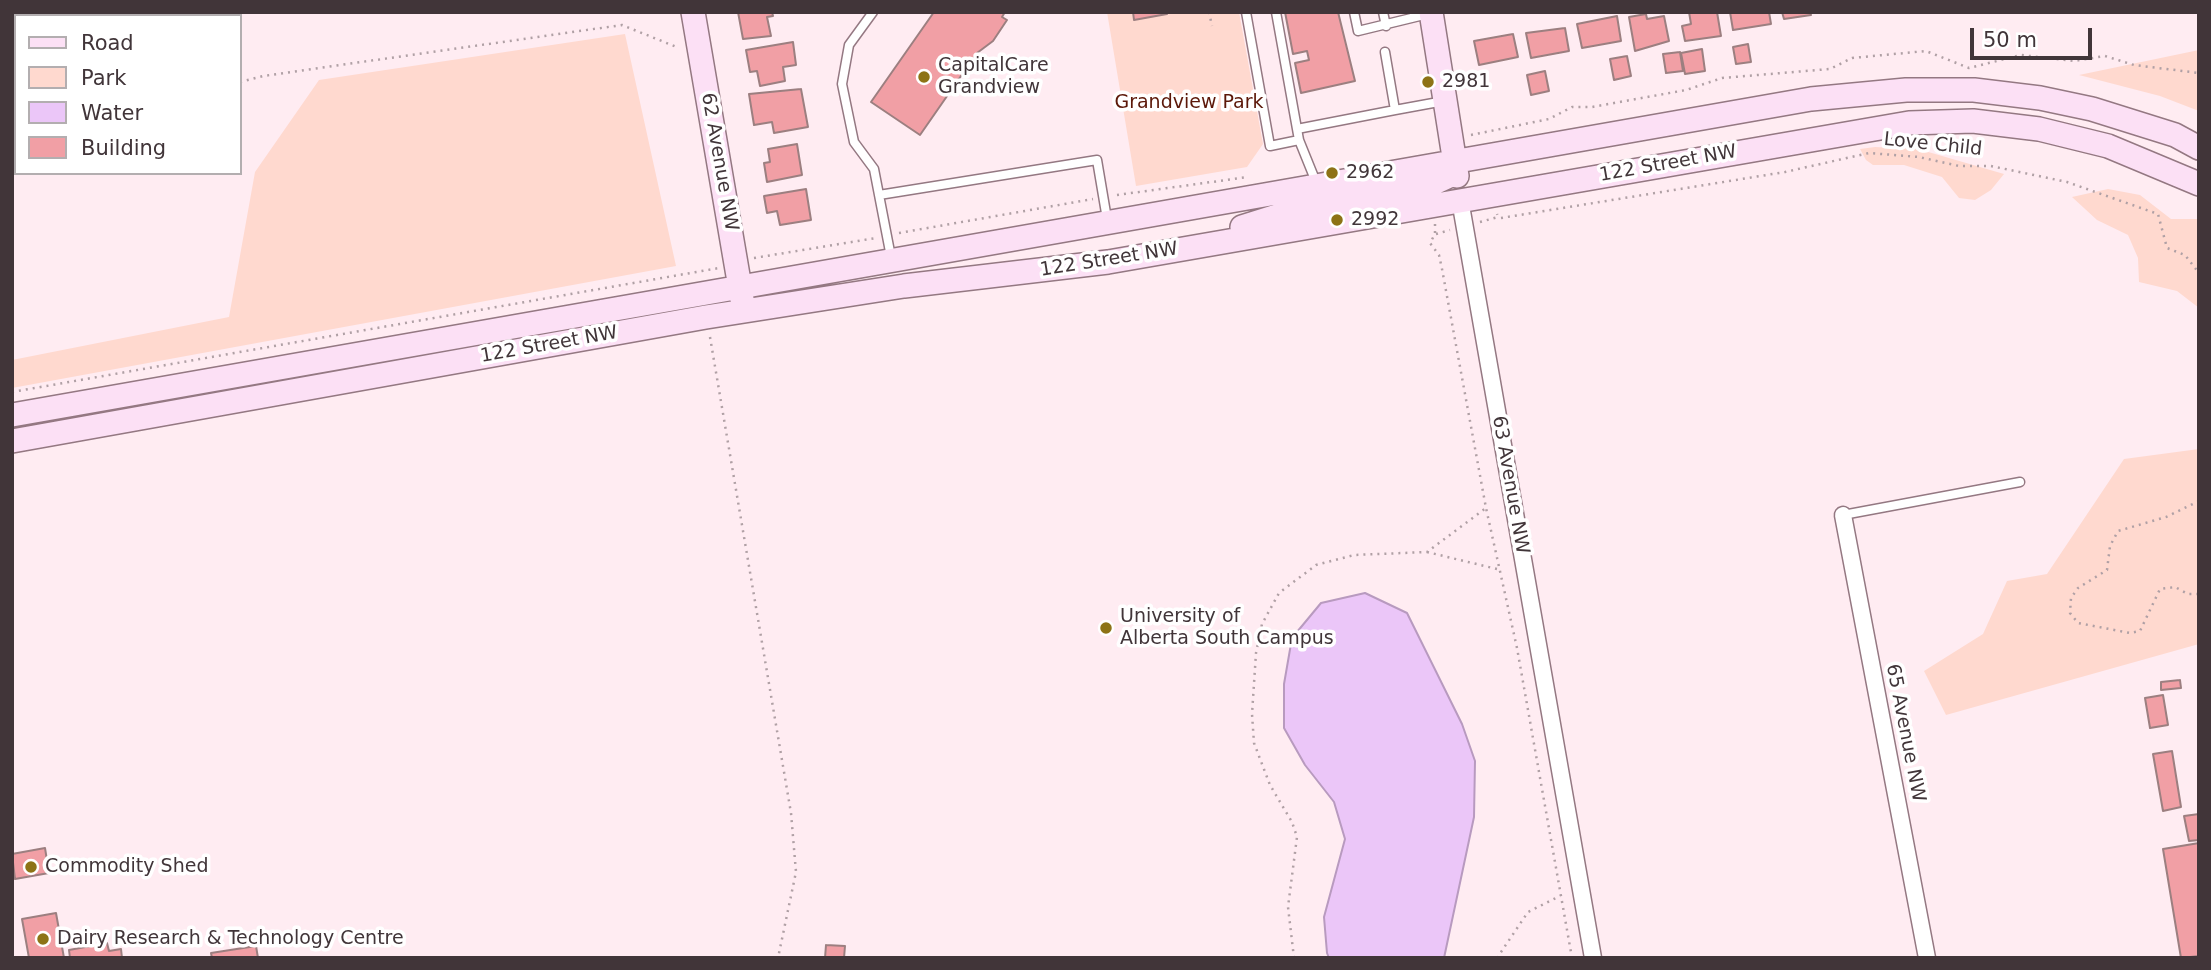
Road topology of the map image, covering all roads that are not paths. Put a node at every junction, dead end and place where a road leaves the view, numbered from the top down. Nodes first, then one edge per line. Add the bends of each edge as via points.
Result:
1 (693, 12) edge
2 (873, 12) edge
3 (1246, 12) edge
4 (1276, 12) edge
5 (1354, 12) edge
6 (1383, 12) edge
7 (1433, 13) edge
8 (1386, 26) junction
9 (1385, 52) dead end
10 (1445, 101) junction
11 (1395, 110) junction
12 (1297, 129) junction
13 (2199, 134) edge
14 (2175, 135) junction
15 (1299, 140) junction
16 (2199, 148) edge
17 (1455, 163) junction
18 (2199, 184) edge
19 (1317, 187) junction
20 (879, 195) junction
21 (1460, 200) junction
22 (1107, 223) junction
23 (1173, 250) junction
24 (891, 261) junction
25 (740, 285) junction
26 (744, 312) junction
27 (12, 415) edge
28 (12, 441) edge
29 (2020, 482) dead end
30 (1843, 515) joint
31 (1593, 958) edge
32 (1927, 958) edge

1 - 25 main road, 62 Avenue NW
2 - 20 lane via 849,45 842,83 854,142 874,169
3 - 15 lane via 1270,146
4 - 12 lane
5 - 8 lane via 1358,32
6 - 8 lane
7 - 8 lane
7 - 10 main road, 63 Avenue NW
9 - 11 lane
10 - 11 lane
10 - 17 main road, 63 Avenue NW
11 - 12 lane
12 - 15 lane
13 - 14 main road
14 - 16 main road, 122 Street NW
14 - 17 main road, 122 Street NW via 2040,98 1974,90 1906,90 1811,99
15 - 19 lane
17 - 19 main road, 122 Street NW
17 - 21 main road, 63 Avenue NW
17 - 23 main road via 1450,176 1434,183 1293,211
18 - 21 main road, 122 Street NW via 2085,140 2039,129 1956,120 1874,128
19 - 22 main road, 122 Street NW
20 - 22 lane via 1097,160
20 - 24 lane
21 - 23 main road, 122 Street NW
21 - 31 street, 63 Avenue NW
22 - 24 main road, 122 Street NW
23 - 26 main road, 122 Street NW
24 - 25 main road, 122 Street NW
25 - 26 main road, 62 Avenue NW
25 - 27 main road, 122 Street NW
26 - 28 main road, 122 Street NW
29 - 30 lane
30 - 32 street, 65 Avenue NW

